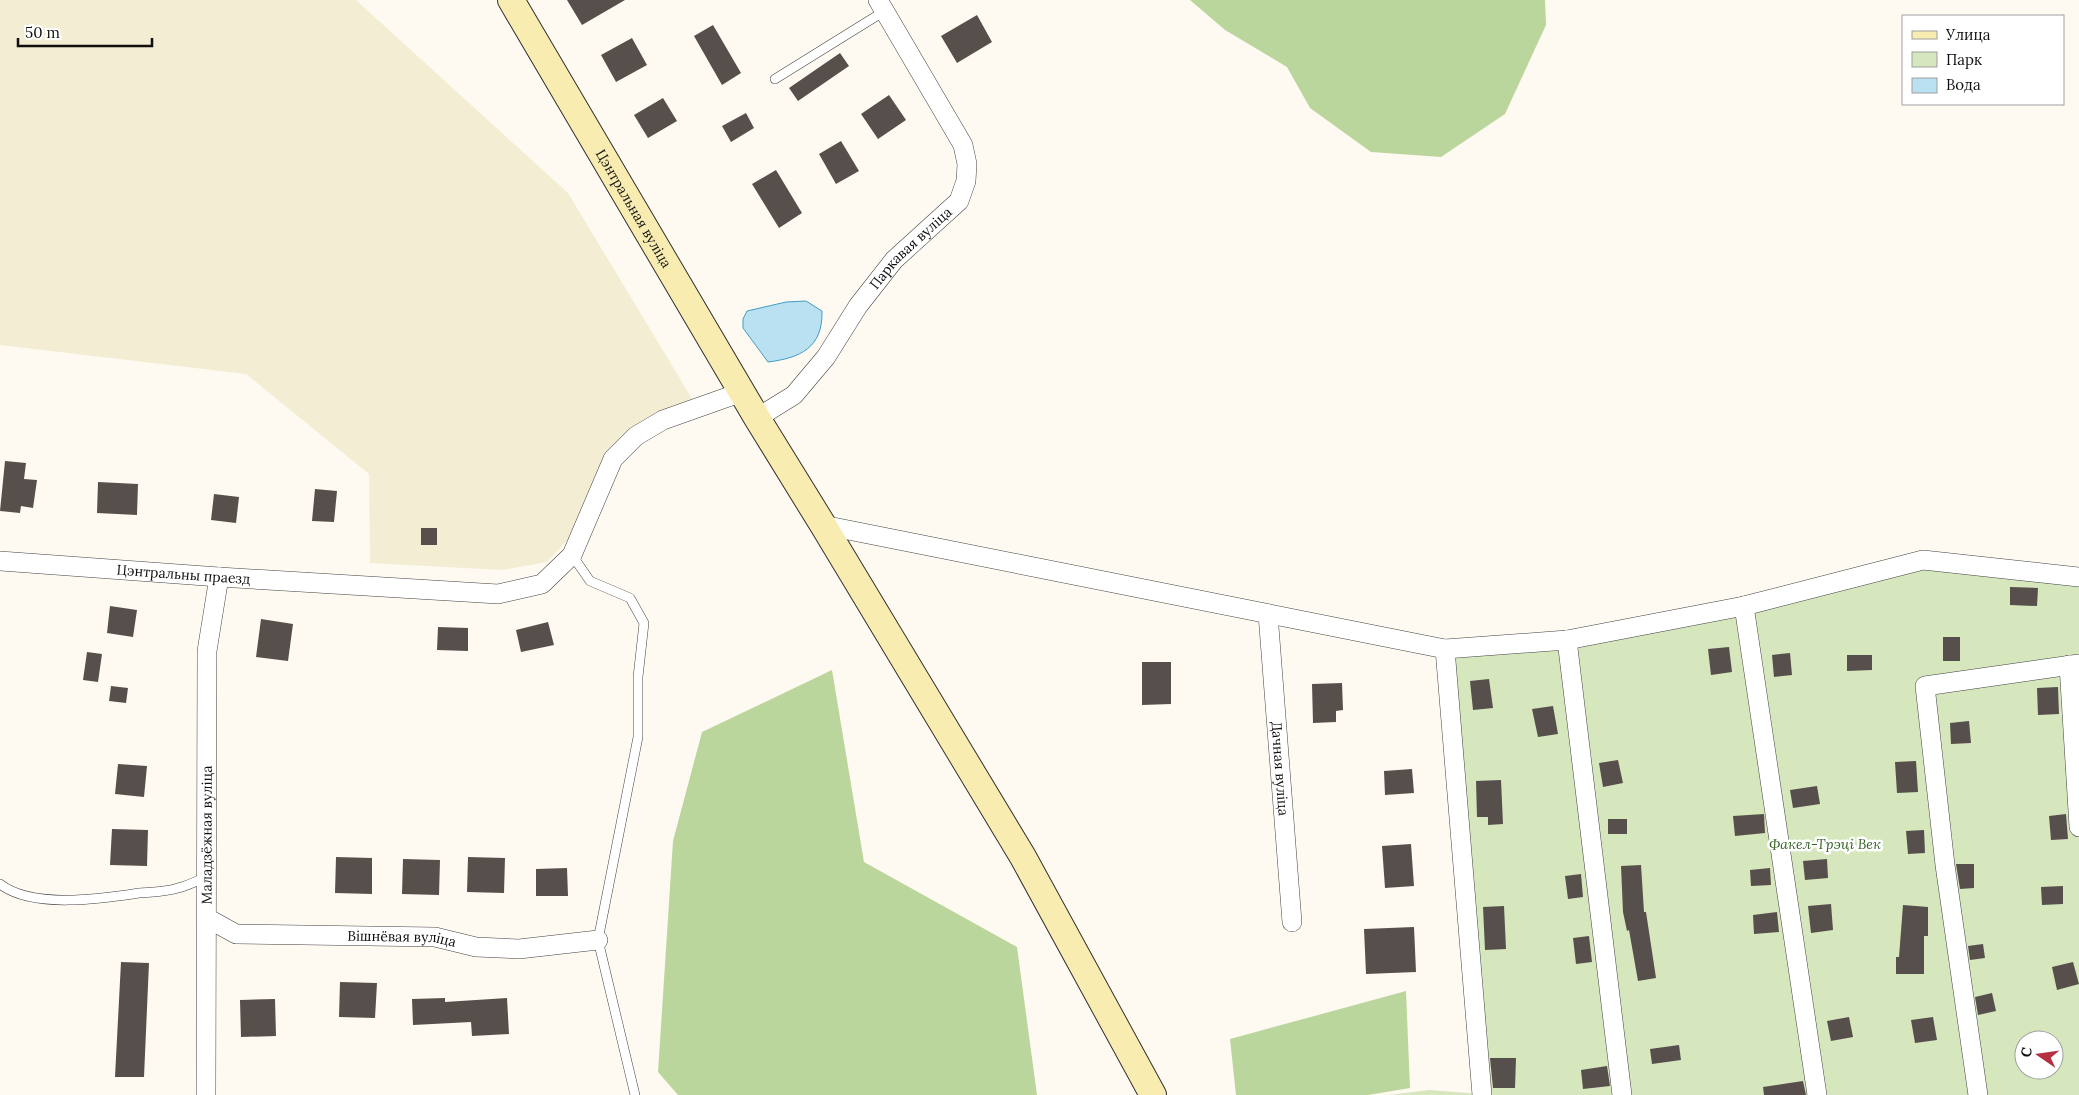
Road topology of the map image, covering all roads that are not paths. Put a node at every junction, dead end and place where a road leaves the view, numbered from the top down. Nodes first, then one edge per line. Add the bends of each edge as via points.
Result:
1 (511, 0) edge
2 (880, 6) edge
3 (775, 79) dead end
4 (742, 392) junction
5 (757, 418) junction
6 (823, 524) junction
7 (572, 555) junction
8 (0, 561) edge
9 (219, 577) junction
10 (2079, 577) edge
11 (1744, 606) junction
12 (1268, 614) junction
13 (1567, 640) junction
14 (1445, 649) junction
15 (2074, 664) edge
16 (2079, 828) edge
17 (207, 877) junction
18 (0, 884) edge
19 (207, 918) junction
20 (1292, 922) dead end
21 (598, 940) junction
22 (206, 1095) edge
23 (635, 1095) edge
24 (1153, 1095) edge
25 (1482, 1095) edge
26 (1622, 1095) edge
27 (1817, 1095) edge
28 (1978, 1095) edge

1 - 4 street, Цэнтральная вуліца
2 - 3 lane
2 - 5 street, Паркавая вуліца via 963,146 966,181 958,201 894,260 858,306 826,357 794,396
4 - 5 street, Цэнтральная вуліца
4 - 7 street via 663,420 636,436 613,459
5 - 6 street, Цэнтральная вуліца
6 - 12 street
6 - 24 street, Цэнтральная вуліца via 1023,857
7 - 9 street, Цэнтральны праезд via 542,584 498,594
7 - 21 lane via 590,581 630,598 644,623 638,678 638,737
8 - 9 street, Цэнтральны праезд
9 - 17 street, Маладзёжная вуліца via 207,651
10 - 11 street via 1924,560
11 - 13 street
11 - 27 street
12 - 14 street
12 - 20 street, Дачная вуліца
13 - 14 street
13 - 26 street
14 - 25 street
15 - 16 street
15 - 28 street via 1925,686 1945,865
17 - 18 lane via 177,888 98,899 63,900 32,896
17 - 19 street, Маладзёжная вуліца
19 - 21 street, Вішнёвая вуліца via 236,934 435,937 476,947 519,949
19 - 22 street, Маладзёжная вуліца
21 - 23 lane

